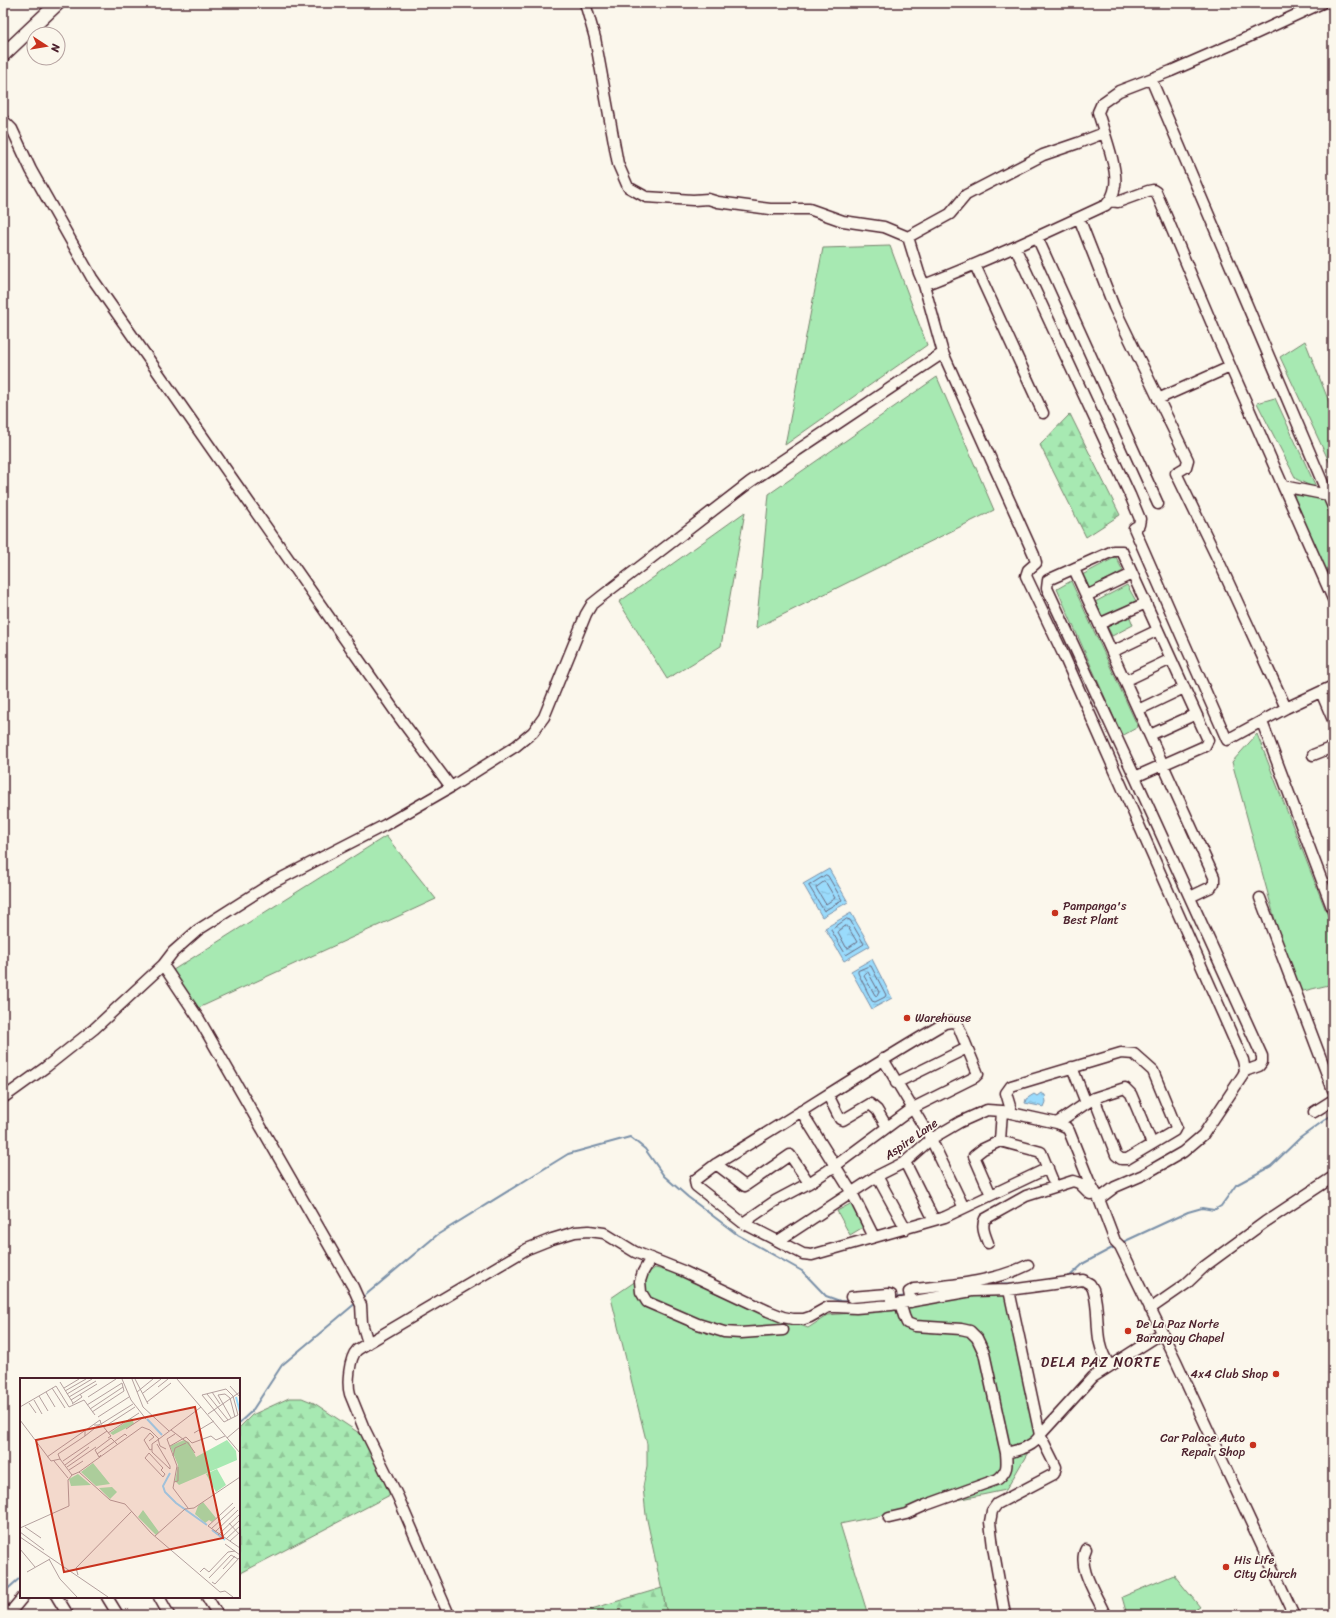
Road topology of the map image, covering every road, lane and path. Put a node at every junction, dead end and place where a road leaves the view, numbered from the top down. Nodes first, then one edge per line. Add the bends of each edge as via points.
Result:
1 (58, 3) edge
2 (585, 3) edge
3 (1322, 3) edge
4 (3, 55) edge
5 (1151, 79) junction
6 (3, 120) edge
7 (1104, 132) junction
8 (1110, 201) junction
9 (1079, 218) junction
10 (908, 237) junction
11 (1037, 237) junction
12 (1015, 247) junction
13 (976, 265) junction
14 (924, 285) junction
15 (943, 353) junction
16 (1230, 367) junction
17 (1158, 399) junction
18 (1043, 413) dead end
19 (1283, 486) junction
20 (1328, 495) junction
21 (1158, 504) dead end
22 (1333, 507) edge
23 (1074, 569) junction
24 (1132, 574) junction
25 (1086, 596) junction
26 (1333, 599) edge
27 (1146, 603) junction
28 (1099, 624) junction
29 (1158, 630) junction
30 (1112, 652) junction
31 (1171, 659) junction
32 (1125, 681) junction
33 (1333, 686) edge
34 (1184, 688) junction
35 (1321, 692) junction
36 (1286, 708) junction
37 (1138, 710) junction
38 (1196, 714) junction
39 (1333, 720) edge
40 (1262, 722) junction
41 (1150, 735) junction
42 (1333, 747) edge
43 (1313, 755) dead end
44 (1163, 764) junction
45 (1135, 777) junction
46 (451, 787) junction
47 (1190, 897) junction
48 (1260, 898) dead end
49 (1333, 910) edge
50 (162, 965) junction
51 (967, 1048) junction
52 (883, 1059) junction
53 (1072, 1067) junction
54 (1245, 1071) junction
55 (896, 1083) junction
56 (1333, 1090) edge
57 (828, 1095) junction
58 (3, 1098) edge
59 (1333, 1100) edge
60 (1090, 1101) junction
61 (913, 1108) junction
62 (801, 1111) junction
63 (1007, 1112) junction
64 (1314, 1112) dead end
65 (1057, 1123) junction
66 (887, 1127) junction
67 (931, 1139) junction
68 (1000, 1141) junction
69 (1152, 1144) junction
70 (905, 1162) junction
71 (716, 1164) junction
72 (835, 1166) junction
73 (1048, 1168) junction
74 (877, 1176) junction
75 (1333, 1178) edge
76 (1052, 1179) dead end
77 (809, 1183) junction
78 (852, 1193) junction
79 (991, 1195) junction
80 (1097, 1196) junction
81 (964, 1208) junction
82 (934, 1220) junction
83 (743, 1223) junction
84 (906, 1229) junction
85 (874, 1237) junction
86 (778, 1241) junction
87 (988, 1244) dead end
88 (651, 1258) junction
89 (1028, 1265) dead end
90 (1009, 1290) junction
91 (851, 1297) dead end
92 (910, 1298) junction
93 (865, 1302) junction
94 (894, 1302) junction
95 (1150, 1309) junction
96 (783, 1330) dead end
97 (1162, 1333) junction
98 (368, 1343) junction
99 (1110, 1366) junction
100 (1040, 1435) junction
101 (1006, 1453) junction
102 (889, 1518) dead end
103 (1086, 1549) dead end
104 (23, 1598) edge
105 (58, 1598) edge
106 (108, 1598) edge
107 (160, 1598) edge
108 (208, 1598) edge
109 (17, 1610) edge
110 (8, 1615) edge
111 (68, 1615) edge
112 (118, 1615) edge
113 (170, 1615) edge
114 (218, 1615) edge
115 (449, 1615) edge
116 (1005, 1615) edge
117 (1105, 1615) edge
118 (1294, 1615) edge

1 - 4 main road
2 - 10 street via 595,38 618,164 628,187 646,197 708,199 770,208 809,209 843,221 884,227
3 - 5 street
5 - 7 street via 1119,91 1102,103 1098,112
5 - 20 street
6 - 46 street via 12,129 92,278 399,717
7 - 8 street via 1116,180
7 - 10 street via 1043,155 966,195 950,214
8 - 9 street
8 - 16 street via 1118,202 1153,190 1156,192
9 - 11 street
9 - 17 street via 1114,307
10 - 14 street
11 - 12 street
11 - 21 street
12 - 13 street
12 - 40 street via 1130,495 1140,519 1139,525 1134,528 1227,740
13 - 14 street
13 - 18 street
14 - 15 street
15 - 46 street via 750,482 592,604 544,717 533,732 516,746
15 - 54 street via 1034,555 1036,562 1026,576 1154,858 1243,1060
16 - 17 street
16 - 19 street
17 - 36 street via 1188,460 1186,467 1176,473
19 - 20 street
19 - 26 street
20 - 22 street
23 - 24 street via 1119,550
23 - 25 street
23 - 45 street via 1048,580 1047,588
24 - 25 street
24 - 27 street
25 - 28 street
27 - 28 street
27 - 29 street
28 - 30 street
29 - 30 street
29 - 31 street
30 - 32 street
31 - 32 street
31 - 34 street
32 - 37 street
33 - 35 street
34 - 37 street
34 - 38 street
35 - 36 street
35 - 39 street
36 - 40 street
37 - 41 street
38 - 41 street
38 - 44 street via 1208,740 1205,746
40 - 49 street
41 - 44 street
42 - 43 street
44 - 45 street
44 - 47 street via 1214,877 1211,887
45 - 47 street
46 - 50 street via 385,825 272,883 198,930
47 - 54 street via 1262,1056 1259,1066
48 - 56 street
50 - 58 street via 94,1029 46,1068
50 - 98 street via 199,1019 353,1287 361,1305 362,1323
51 - 52 street via 957,1023 950,1022
51 - 55 street
51 - 61 street via 978,1074
52 - 55 street
52 - 57 street
53 - 60 street
53 - 63 street via 1011,1086 1006,1093
53 - 69 street via 1121,1052 1134,1054 1153,1071 1176,1127 1174,1131
54 - 80 street via 1203,1135 1183,1152 1143,1175
55 - 61 street
57 - 62 street
57 - 66 street via 840,1119 843,1120 870,1104 877,1110
59 - 64 street
60 - 65 street
60 - 69 street via 1125,1088 1131,1094
60 - 69 street via 1116,1155 1127,1159
61 - 66 street
61 - 67 street
62 - 71 street
62 - 72 street
63 - 65 street, Aspire Lane
63 - 67 street, Aspire Lane via 987,1110
63 - 68 street
65 - 80 street via 1069,1131
66 - 72 street
67 - 70 street, Aspire Lane
67 - 81 street
68 - 73 street via 1041,1152
68 - 79 street via 974,1156
70 - 74 street, Aspire Lane
70 - 82 street
71 - 77 street via 744,1186 790,1155
71 - 83 street via 694,1183
72 - 77 street
72 - 78 street
73 - 76 street
73 - 79 street
74 - 78 street, Aspire Lane
74 - 84 street
75 - 95 street via 1259,1226
77 - 83 street via 775,1201
78 - 85 street
78 - 86 street, Aspire Lane
79 - 81 street
80 - 87 street via 1090,1194 1079,1183 1073,1181 1026,1196 986,1219 983,1228
80 - 95 street via 1117,1244
81 - 82 street
82 - 84 street
83 - 86 street
84 - 85 street
85 - 86 street via 812,1255 803,1254
88 - 93 street via 784,1317 804,1319 828,1308
88 - 96 street via 640,1281 647,1302 724,1332
88 - 98 street via 635,1252 604,1233 575,1232 527,1249
89 - 92 street via 998,1276 914,1289
90 - 92 street
90 - 99 street via 1083,1280 1090,1284 1094,1294 1098,1342
90 - 100 street
91 - 93 street
92 - 94 street
93 - 94 street
94 - 101 street via 907,1323 915,1326 961,1328 977,1338 984,1353
95 - 97 street
97 - 99 street
97 - 118 street
98 - 115 street via 356,1351 350,1366 350,1394
99 - 100 street via 1093,1377
100 - 101 street via 1032,1444
100 - 116 street via 1056,1467 1054,1474 997,1504 990,1517 992,1548
101 - 102 street via 1008,1467 998,1479
103 - 117 street via 1082,1556 1085,1571
104 - 109 street
105 - 111 street
106 - 112 street
107 - 113 street
108 - 114 street
109 - 110 street

